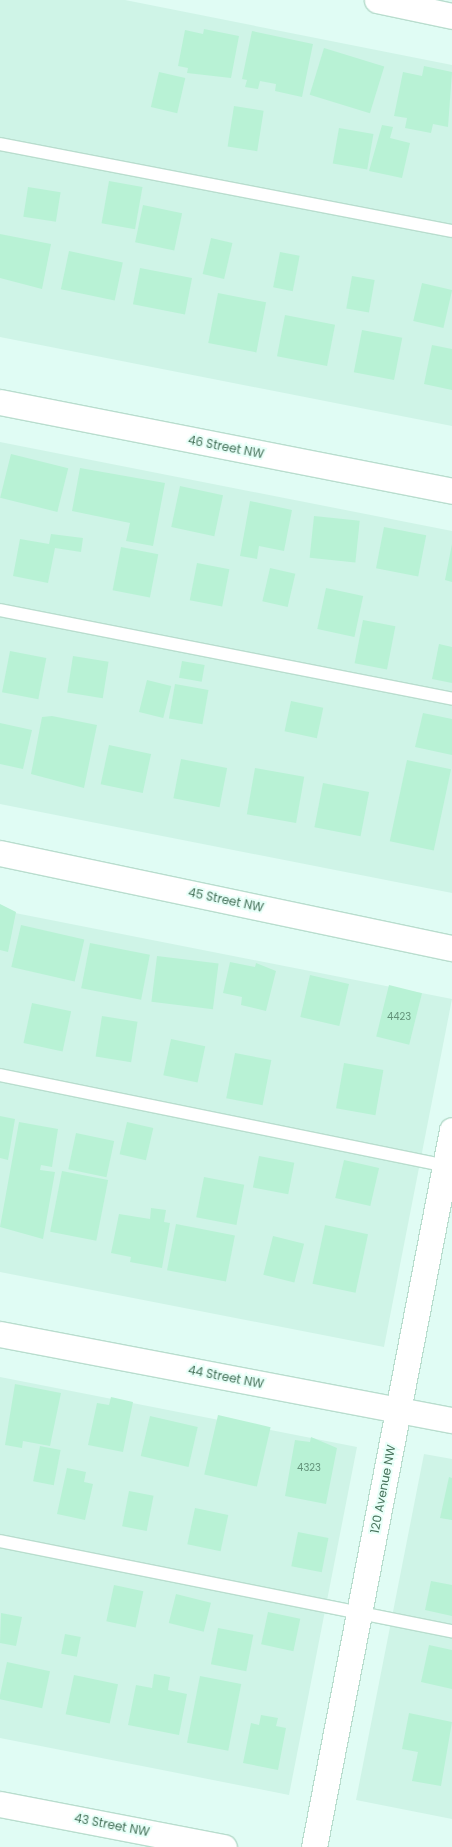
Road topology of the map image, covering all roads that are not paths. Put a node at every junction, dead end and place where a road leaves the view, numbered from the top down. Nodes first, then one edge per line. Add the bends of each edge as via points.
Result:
1 (377, 0) edge
2 (452, 16) edge
3 (0, 144) edge
4 (452, 231) edge
5 (0, 402) edge
6 (452, 492) edge
7 (0, 610) edge
8 (452, 699) edge
9 (0, 852) edge
10 (452, 948) edge
11 (0, 1075) edge
12 (452, 1130) edge
13 (449, 1166) edge
14 (0, 1334) edge
15 (398, 1409) junction
16 (452, 1420) edge
17 (0, 1540) edge
18 (359, 1612) junction
19 (452, 1631) edge
20 (0, 1804) edge
21 (224, 1847) edge
22 (314, 1847) edge

1 - 2 street
3 - 4 lane
5 - 6 street, 46 Street NW
7 - 8 lane
9 - 10 street, 45 Street NW
11 - 13 lane
12 - 13 street, 120 Avenue NW
13 - 15 street, 120 Avenue NW
14 - 15 street, 44 Street NW
15 - 16 street, 44 Street NW
15 - 18 street, 120 Avenue NW
17 - 18 lane
18 - 19 lane
18 - 22 street, 120 Avenue NW
20 - 21 street, 43 Street NW

